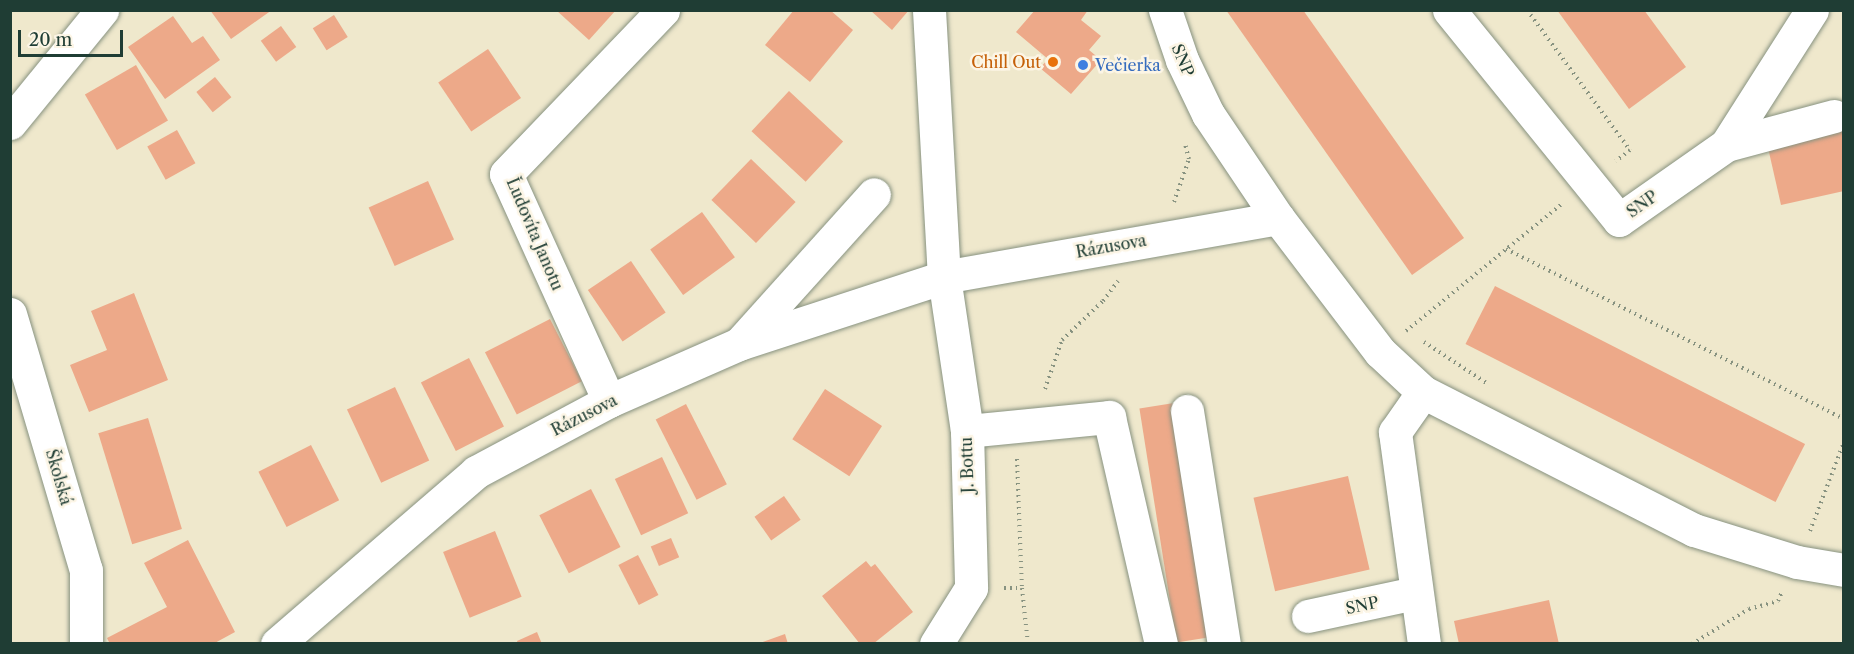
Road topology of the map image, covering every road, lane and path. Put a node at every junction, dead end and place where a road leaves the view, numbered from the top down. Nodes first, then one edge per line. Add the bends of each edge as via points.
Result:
1 (102, 10) edge
2 (663, 10) edge
3 (929, 10) edge
4 (1165, 10) edge
5 (1449, 10) edge
6 (1527, 10) edge
7 (1812, 10) edge
8 (1834, 116) dead end
9 (10, 123) edge
10 (1183, 137) dead end
11 (1726, 145) junction
12 (1589, 183) junction
13 (874, 194) dead end
14 (1278, 218) junction
15 (1151, 239) junction
16 (1506, 249) junction
17 (944, 277) junction
18 (10, 314) edge
19 (1398, 321) dead end
20 (1406, 331) junction
21 (739, 344) junction
22 (1380, 352) junction
23 (1496, 388) dead end
24 (1423, 392) junction
25 (609, 401) junction
26 (1187, 411) dead end
27 (1844, 419) edge
28 (1015, 426) junction
29 (967, 431) junction
30 (1844, 442) edge
31 (1820, 537) dead end
32 (1801, 543) junction
33 (1844, 570) edge
34 (971, 588) junction
35 (1022, 588) junction
36 (1415, 593) junction
37 (1308, 616) dead end
38 (86, 644) edge
39 (277, 644) edge
40 (936, 644) edge
41 (1028, 644) edge
42 (1161, 644) edge
43 (1224, 644) edge
44 (1424, 644) edge
45 (1692, 644) edge

1 - 9 street
2 - 25 street, Ľudovíta Janotu via 506,174
3 - 17 street
4 - 14 street, SNP via 1182,60 1208,114
5 - 12 street, SNP
6 - 12 path via 1630,150
7 - 11 street, SNP
8 - 11 street
10 - 15 path via 1189,159 1176,199
11 - 12 street, SNP via 1619,220
12 - 16 path
13 - 21 street
14 - 15 street, Rázusova
14 - 22 street, SNP
15 - 17 street, Rázusova
15 - 28 path via 1103,302 1062,340 1042,400
16 - 20 path
16 - 27 path
17 - 21 street, Rázusova
17 - 29 street, J. Bottu
18 - 38 street, Školská via 86,570
19 - 20 path
20 - 22 path
20 - 23 path
21 - 25 street, Rázusova
22 - 24 street, SNP
24 - 32 street, SNP via 1694,530
24 - 36 street via 1395,432
25 - 39 street, Rázusova via 476,472
26 - 43 street
28 - 29 street
28 - 35 path
28 - 42 street via 1109,417
29 - 34 street, J. Bottu
30 - 32 path
31 - 32 path
32 - 33 street, SNP
32 - 45 path via 1778,601 1749,609
34 - 35 path
34 - 40 street
35 - 41 path
36 - 37 street, SNP
36 - 44 street

